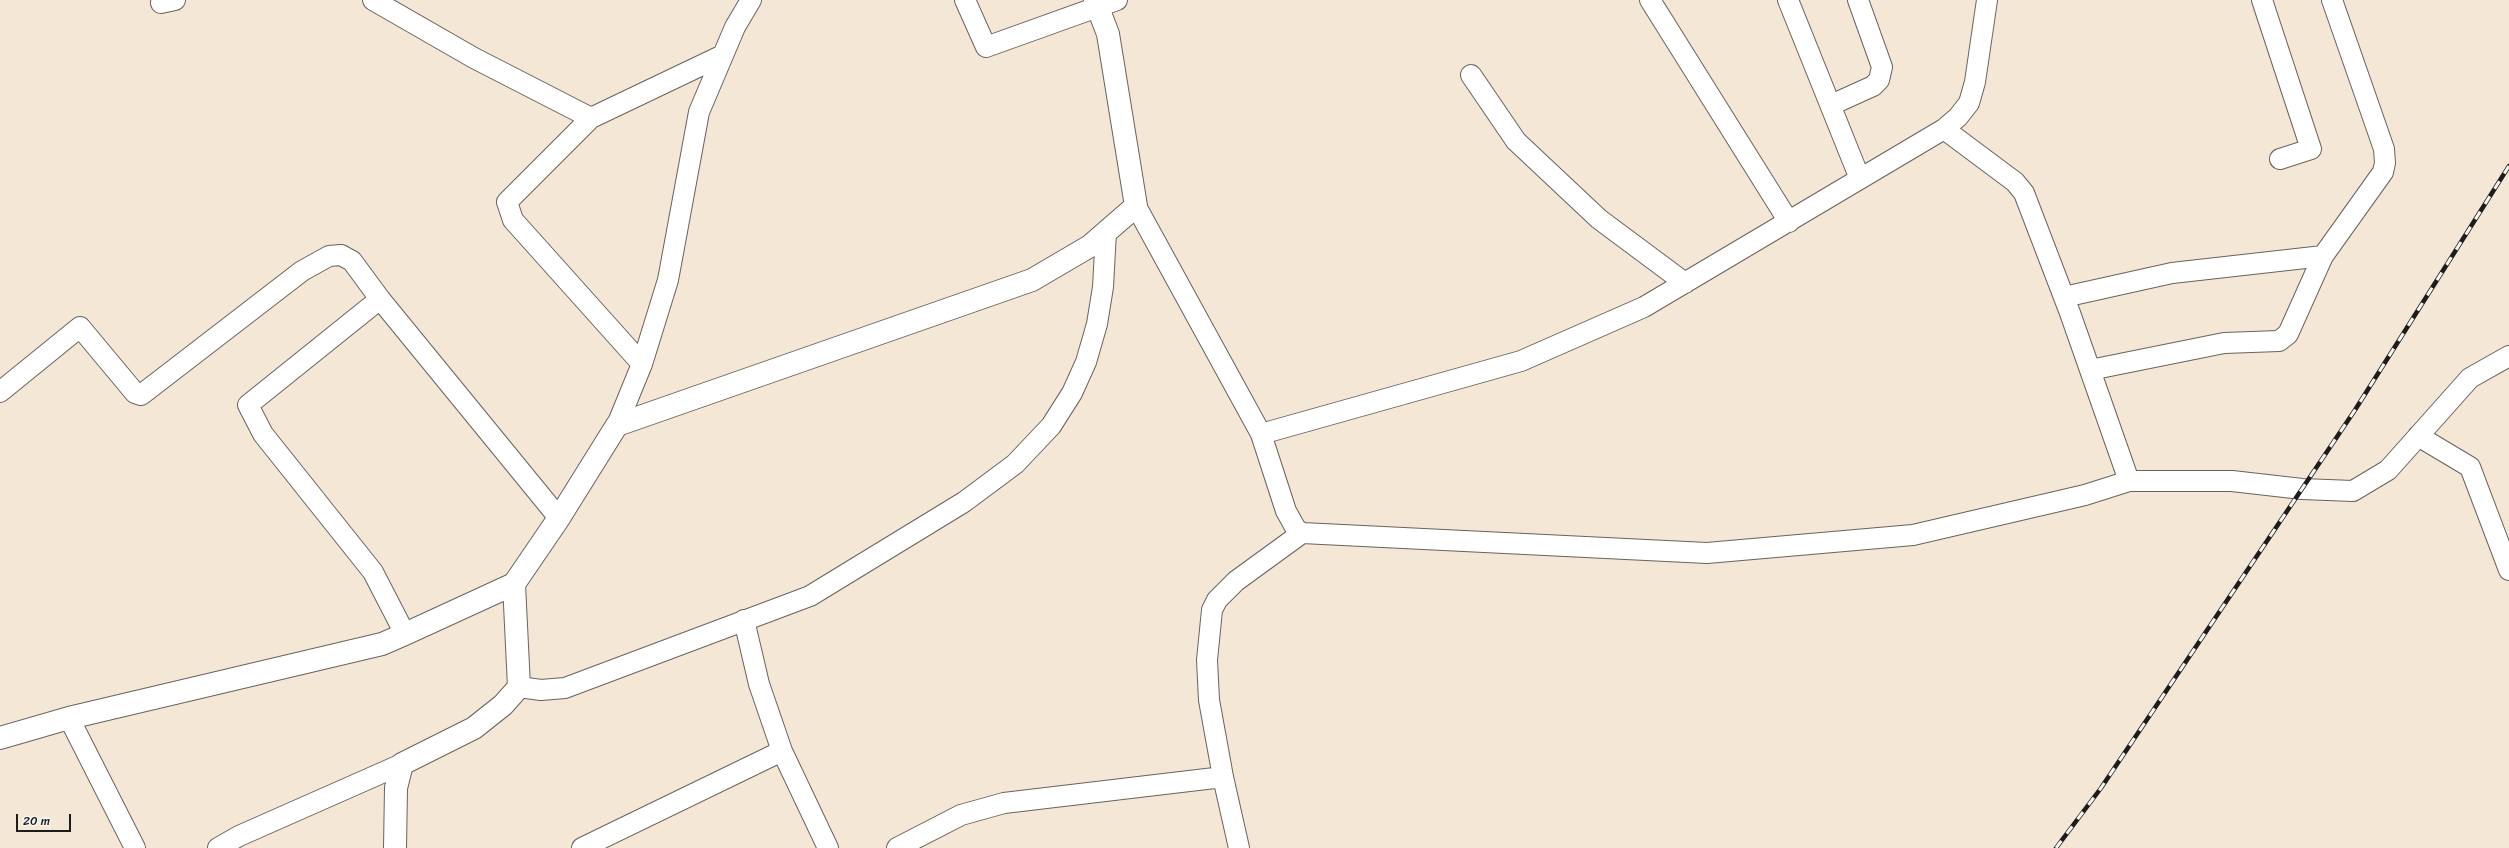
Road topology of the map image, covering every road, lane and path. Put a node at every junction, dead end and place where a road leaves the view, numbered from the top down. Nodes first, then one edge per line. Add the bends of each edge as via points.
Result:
1 (373, 0) edge
2 (751, 0) edge
3 (964, 0) edge
4 (1650, 0) edge
5 (1788, 0) edge
6 (1858, 0) edge
7 (1987, 0) edge
8 (2262, 0) edge
9 (2332, 0) edge
10 (1103, 2) edge
11 (723, 55) junction
12 (1471, 75) dead end
13 (1831, 105) junction
14 (591, 118) junction
15 (1944, 129) junction
16 (2280, 159) dead end
17 (1860, 179) junction
18 (1136, 206) junction
19 (1789, 222) junction
20 (1106, 232) junction
21 (2324, 256) junction
22 (1685, 283) junction
23 (2064, 297) junction
24 (380, 299) junction
25 (2509, 356) edge
26 (642, 364) junction
27 (2090, 370) junction
28 (0, 392) edge
29 (617, 425) junction
30 (1261, 434) junction
31 (2418, 436) junction
32 (2129, 481) junction
33 (559, 518) junction
34 (1302, 533) junction
35 (2509, 570) edge
36 (514, 584) junction
37 (744, 620) junction
38 (405, 634) junction
39 (519, 687) junction
40 (69, 718) junction
41 (0, 738) edge
42 (782, 751) junction
43 (402, 764) junction
44 (1223, 777) junction
45 (616, 841) edge
46 (135, 848) edge
47 (218, 848) edge
48 (395, 848) edge
49 (582, 848) edge
50 (828, 848) edge
51 (897, 848) edge
52 (1239, 848) edge

1 - 14 street via 474,58
2 - 11 street via 735,27
3 - 10 street via 986,47
4 - 19 street
5 - 13 street
6 - 13 street via 1882,68 1880,80 1873,86
7 - 15 street via 1975,82 1969,103
8 - 16 street via 2311,149
9 - 21 street via 2384,149 2385,163 2382,172
10 - 18 street
11 - 14 street
11 - 26 street via 699,112 668,280
12 - 22 street via 1516,142 1599,219
13 - 17 street
14 - 26 street via 506,202 513,220
15 - 17 street
15 - 23 street via 2015,182 2024,193
17 - 19 street
18 - 20 street
18 - 30 street
19 - 22 street
20 - 29 street via 1090,246 1032,280
20 - 37 street via 1103,287 1097,324 1086,362 1072,393 1051,426 1020,459 964,502 810,596
21 - 23 street via 2172,273
21 - 27 street via 2292,327 2283,340 2224,343
22 - 30 street via 1644,307 1521,361
23 - 27 street
24 - 28 street via 352,261 334,254 302,271 141,395 134,393 80,327
24 - 33 street
24 - 38 street via 248,405 263,434 373,572
25 - 31 street via 2470,378
26 - 29 street
27 - 32 street
29 - 33 street
30 - 34 street via 1286,510 1296,529
31 - 32 street via 2388,470 2353,491 2302,489 2232,481
31 - 35 street via 2470,467
32 - 34 street via 2085,495 1913,535 1707,553
33 - 36 street
34 - 44 street via 1236,581 1217,600 1212,610 1207,660 1209,700
36 - 38 street
36 - 39 street
37 - 39 street via 565,688 541,690
37 - 42 street via 759,684
38 - 40 street via 382,644
39 - 43 street via 474,728
40 - 41 street
40 - 46 street
42 - 45 street
42 - 50 street
43 - 47 street
43 - 48 street via 396,788
44 - 51 street via 1004,802 961,815
44 - 52 street
45 - 49 street

